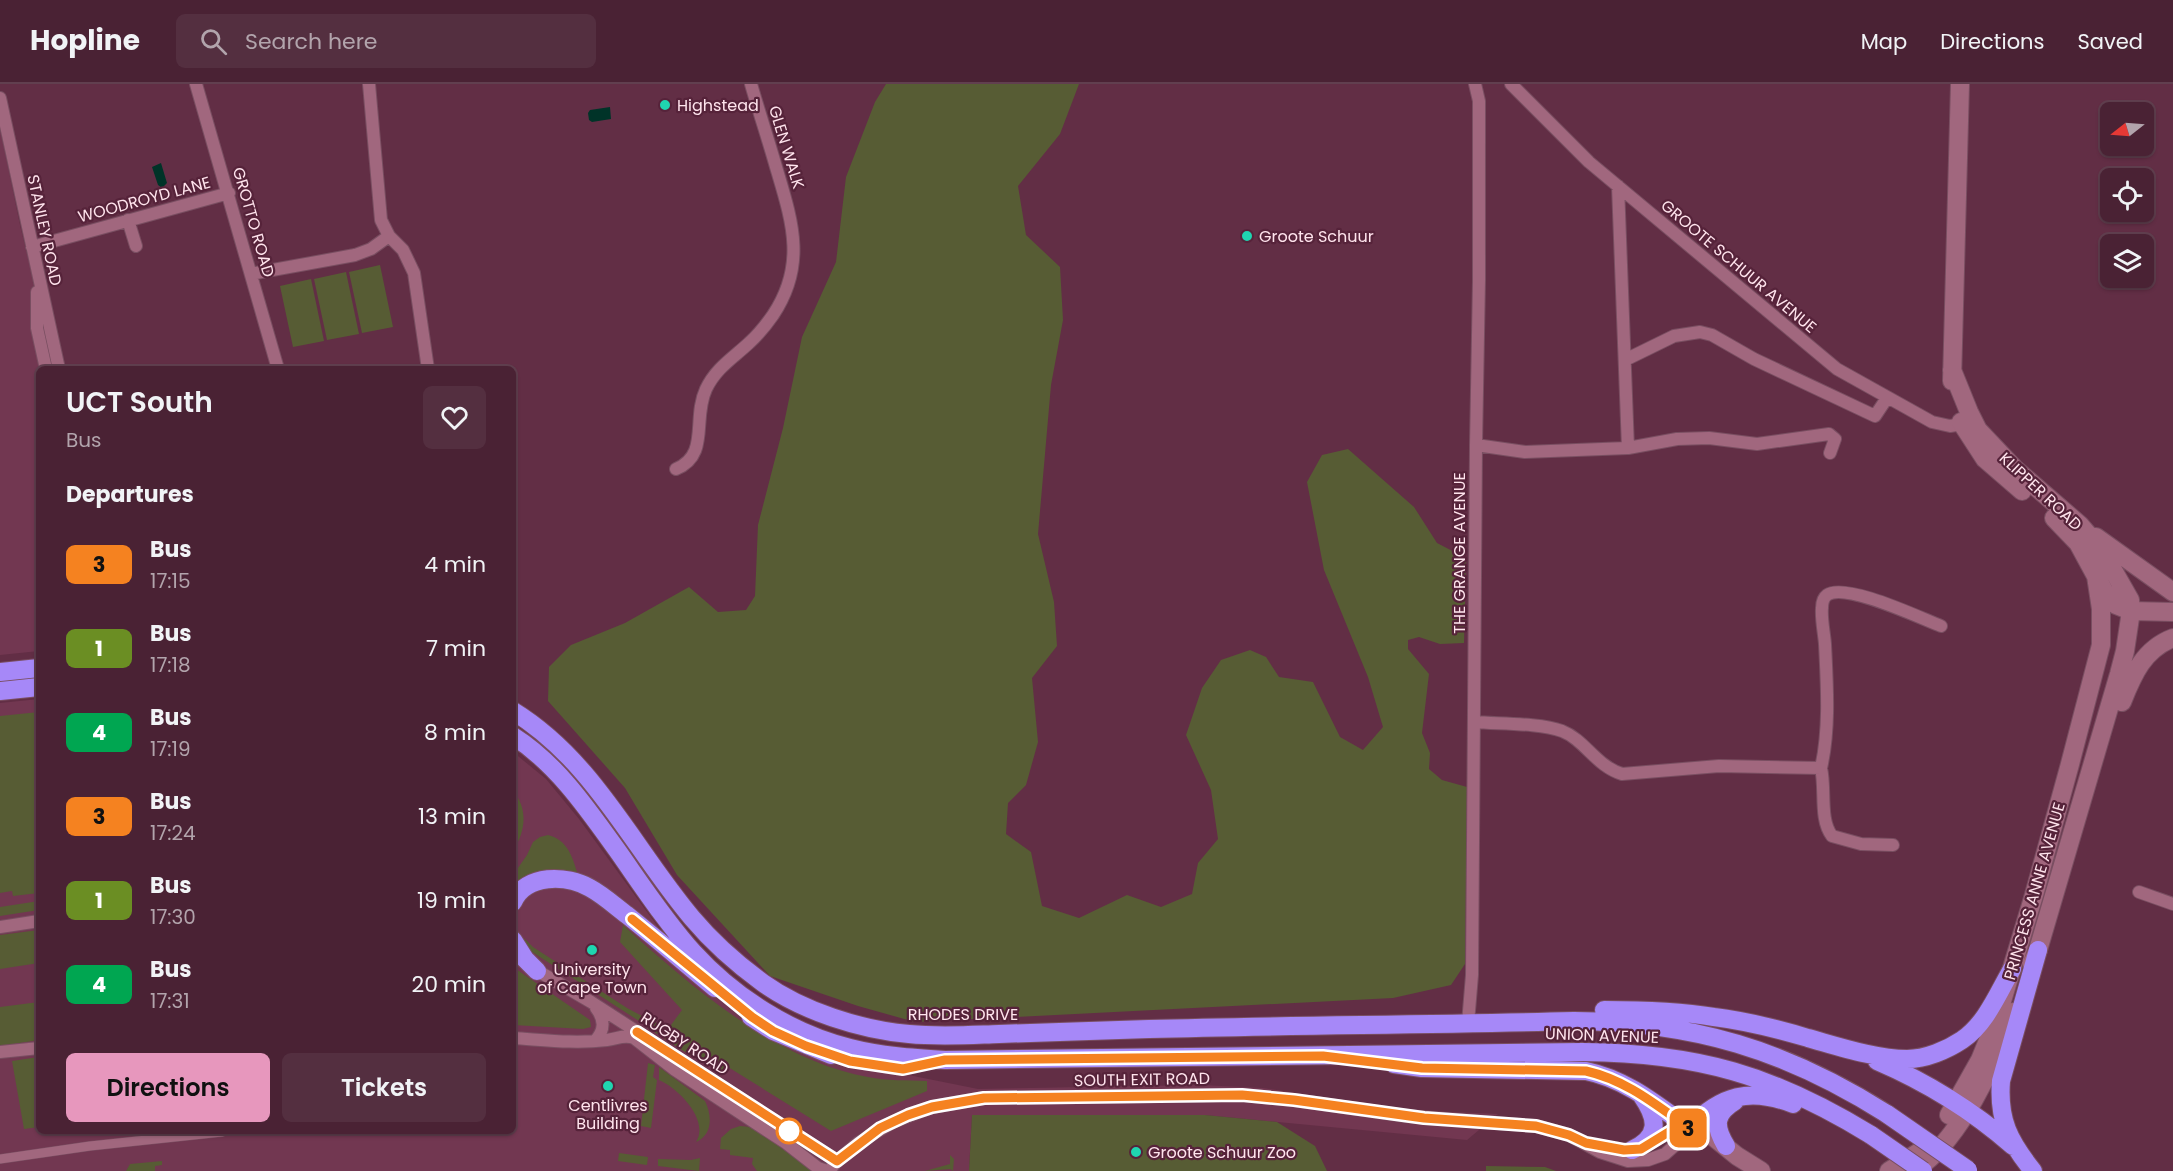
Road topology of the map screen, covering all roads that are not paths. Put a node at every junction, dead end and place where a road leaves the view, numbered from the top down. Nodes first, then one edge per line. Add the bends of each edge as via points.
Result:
1 (196, 84) edge
2 (369, 84) edge
3 (751, 84) edge
4 (1475, 84) edge
5 (1511, 84) edge
6 (1960, 84) edge
7 (0, 98) edge
8 (1618, 186) junction
9 (229, 193) junction
10 (128, 220) junction
11 (389, 236) junction
12 (136, 246) dead end
13 (32, 247) junction
14 (38, 273) junction
15 (251, 274) junction
16 (1625, 360) junction
17 (45, 366) edge
18 (58, 366) edge
19 (277, 366) edge
20 (428, 366) edge
21 (1887, 398) junction
22 (1968, 424) junction
23 (1476, 445) junction
24 (1628, 448) junction
25 (1830, 453) dead end
26 (676, 469) dead end
27 (2080, 525) junction
28 (2096, 576) junction
29 (2173, 592) edge
30 (2173, 601) edge
31 (2127, 607) junction
32 (2173, 612) edge
33 (1941, 626) dead end
34 (2173, 638) edge
35 (36, 668) edge
36 (0, 672) edge
37 (36, 687) edge
38 (0, 691) edge
39 (516, 713) edge
40 (1475, 722) junction
41 (516, 739) edge
42 (2098, 744) junction
43 (2070, 764) junction
44 (1821, 768) junction
45 (1893, 845) dead end
46 (2139, 892) dead end
47 (516, 898) edge
48 (2173, 904) edge
49 (36, 921) edge
50 (0, 927) edge
51 (516, 945) edge
52 (2038, 950) junction
53 (516, 958) edge
54 (2012, 969) junction
55 (537, 971) junction
56 (591, 1002) junction
57 (1471, 1023) junction
58 (516, 1038) edge
59 (595, 1041) junction
60 (36, 1048) edge
61 (1853, 1051) junction
62 (0, 1052) edge
63 (1323, 1056) junction
64 (945, 1060) junction
65 (1640, 1093) junction
66 (1745, 1096) junction
67 (1960, 1108) junction
68 (1689, 1128) junction
69 (203, 1134) edge
70 (1864, 1137) junction
71 (1586, 1143) junction
72 (1726, 1146) junction
73 (2014, 1148) junction
74 (1632, 1150) junction
75 (0, 1159) edge
76 (831, 1168) edge
77 (1740, 1171) edge
78 (1761, 1171) edge
79 (1888, 1171) edge
80 (1911, 1171) edge
81 (1923, 1171) edge
82 (1968, 1171) edge
83 (2033, 1171) edge

1 - 9 street, GROTTO ROAD
2 - 11 street via 381,220
3 - 26 street, GLEN WALK via 792,219 795,244 791,276 774,313 760,332 711,379 699,412 694,456
4 - 23 street, THE GRANGE AVENUE via 1479,101
5 - 8 street, GROOTE SCHUUR AVENUE
6 - 22 main road, KLIPPER ROAD via 1952,370
7 - 13 street, STANLEY ROAD
8 - 16 street
8 - 21 street, GROOTE SCHUUR AVENUE via 1837,369
9 - 10 street, WOODROYD LANE
9 - 15 street, GROTTO ROAD
10 - 12 street
10 - 13 street, WOODROYD LANE
11 - 15 street via 354,255
11 - 20 street via 403,250 414,273
13 - 14 street, STANLEY ROAD
14 - 17 street via 37,328
14 - 18 street, STANLEY ROAD
15 - 19 street, GROTTO ROAD
16 - 21 street via 1674,336 1700,332 1875,416
16 - 24 street
21 - 22 street, GROOTE SCHUUR AVENUE via 1932,422
22 - 27 main road, KLIPPER ROAD
22 - 28 main road, KLIPPER ROAD via 1977,449 2069,532
23 - 24 street via 1525,452
23 - 40 street, THE GRANGE AVENUE
24 - 25 street via 1677,439 1757,444 1828,434 1835,439
27 - 29 main road
27 - 31 main road, KLIPPER ROAD via 2098,546
28 - 31 main road, KLIPPER ROAD via 2109,599
28 - 43 main road, PRINCESS ANNE AVENUE via 2101,645
30 - 31 main road
31 - 32 main road
31 - 42 main road, PRINCESS ANNE AVENUE via 2125,651
31 - 43 main road via 2096,711
33 - 44 street via 1877,600 1840,592 1827,596 1821,608 1827,707
34 - 42 main road via 2140,662
35 - 36 highway
37 - 38 highway
39 - 57 highway, RHODES DRIVE via 548,736 596,786 672,892 714,942 766,985 850,1022 882,1031 935,1036
40 - 44 street via 1564,732 1605,766 1622,774 1719,766
40 - 57 street, THE GRANGE AVENUE
41 - 64 highway via 561,777 693,952 744,998 802,1031 849,1048
42 - 52 main road, PRINCESS ANNE AVENUE
43 - 54 main road, PRINCESS ANNE AVENUE
44 - 45 street via 1825,825 1832,836 1861,844
46 - 48 street
47 - 64 highway via 525,887 538,881 575,882 598,893 773,1031 830,1055 875,1065 903,1069
49 - 50 street
51 - 55 highway
52 - 67 main road, PRINCESS ANNE AVENUE via 1999,1048
52 - 73 highway via 2001,1081 2001,1112
53 - 55 street, RUGBY ROAD
54 - 61 highway via 1983,1020 1963,1040 1924,1056 1904,1059
54 - 67 main road, PRINCESS ANNE AVENUE via 1996,1021
55 - 56 street, RUGBY ROAD
56 - 59 street via 604,1023
56 - 76 street, RUGBY ROAD
57 - 61 highway via 1541,1012 1672,1012 1740,1022
57 - 82 highway, UNION AVENUE, bridge via 1609,1021 1711,1035 1809,1070 1858,1095
58 - 59 street, RUGBY ROAD
59 - 76 street, RUGBY ROAD via 634,1038 818,1168
60 - 62 street
61 - 67 highway via 1911,1077
63 - 64 highway
63 - 65 highway via 1422,1068 1586,1071
63 - 70 highway, UNION AVENUE via 1600,1052 1665,1056 1725,1068 1773,1084 1817,1104
65 - 68 highway
65 - 74 highway via 1652,1114 1653,1129 1646,1142
66 - 68 highway via 1719,1103
66 - 70 highway via 1779,1098
66 - 72 highway via 1719,1115 1718,1126
67 - 73 highway
67 - 79 main road, PRINCESS ANNE AVENUE via 1914,1156
67 - 80 main road, PRINCESS ANNE AVENUE via 1940,1149
68 - 71 street via 1673,1149 1648,1160 1612,1157
68 - 72 main road
68 - 74 street via 1672,1130
68 - 77 main road
69 - 75 street
70 - 80 highway
70 - 81 highway, UNION AVENUE, bridge
71 - 74 street
71 - 76 street, SOUTH EXIT ROAD via 1536,1126 1406,1116 1242,1095 984,1098 908,1115 880,1128
72 - 78 main road
73 - 83 highway

